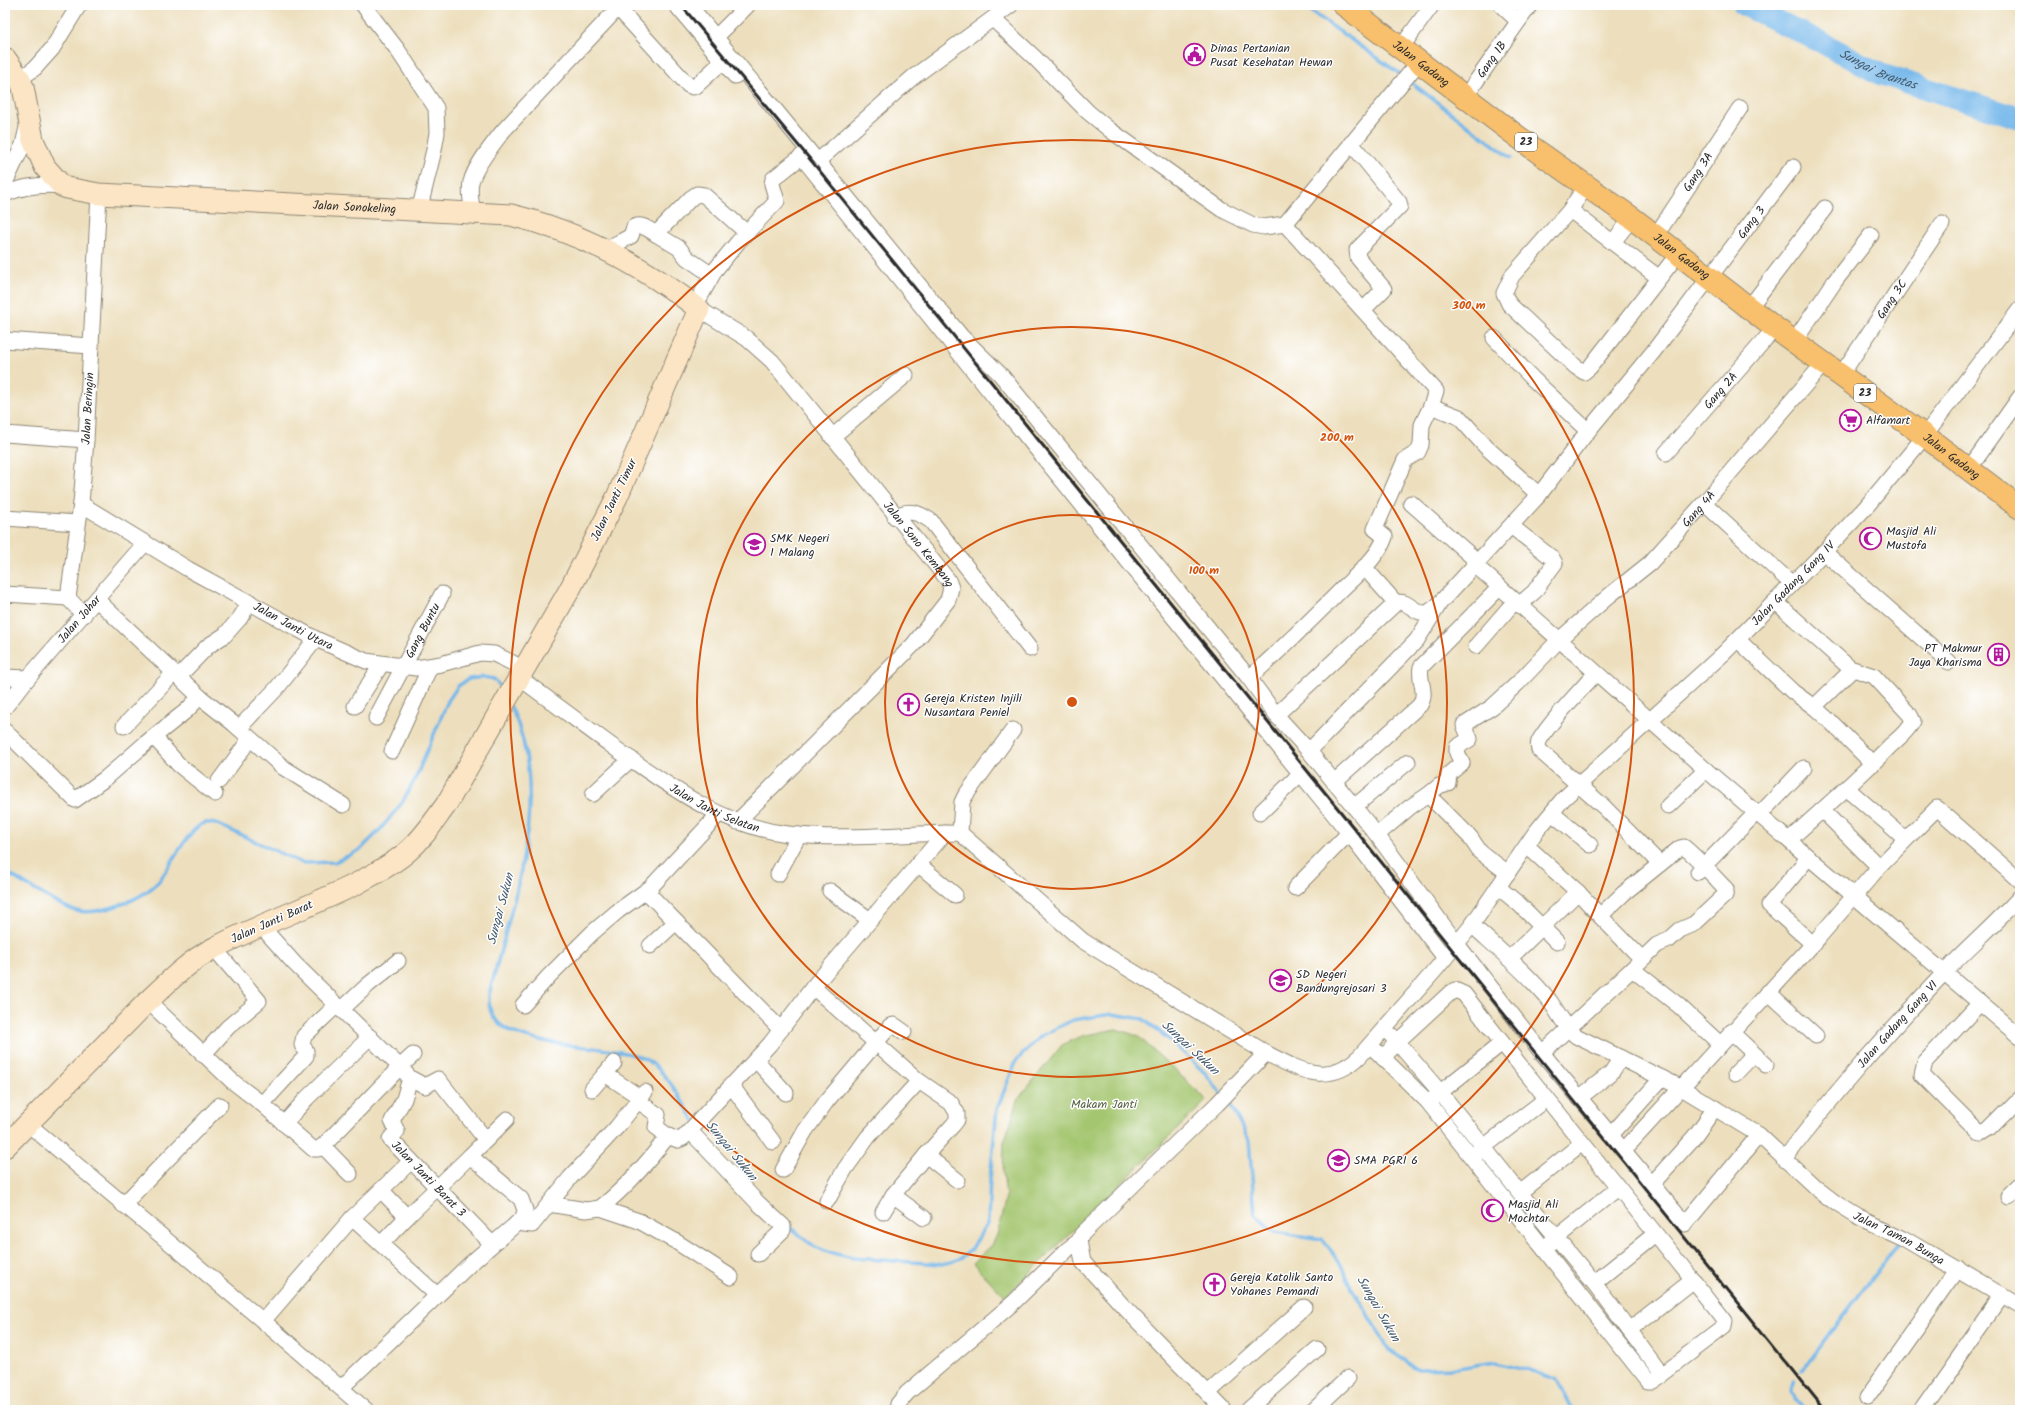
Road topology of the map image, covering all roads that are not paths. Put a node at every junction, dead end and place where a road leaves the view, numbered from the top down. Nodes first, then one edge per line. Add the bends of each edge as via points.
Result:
1 (79, 5) edge
2 (363, 5) edge
3 (676, 5) edge
4 (748, 5) edge
5 (1011, 5) edge
6 (1344, 5) edge
7 (1432, 5) edge
8 (1501, 5) edge
9 (1530, 5) edge
10 (618, 6) edge
11 (694, 7) edge
12 (993, 19) junction
13 (1518, 21) junction
14 (716, 36) junction
15 (1400, 49) junction
16 (5, 58) edge
17 (722, 61) junction
18 (1410, 73) junction
19 (20, 79) junction
20 (1465, 97) junction
21 (1740, 108) dead end
22 (28, 120) junction
23 (1351, 143) junction
24 (802, 156) junction
25 (818, 161) junction
26 (1793, 167) dead end
27 (5, 183) edge
28 (62, 186) junction
29 (1586, 186) junction
30 (5, 194) edge
31 (99, 194) junction
32 (1825, 208) dead end
33 (1570, 210) junction
34 (419, 211) junction
35 (472, 213) junction
36 (1632, 218) junction
37 (1285, 224) junction
38 (1942, 224) dead end
39 (747, 233) junction
40 (656, 234) junction
41 (1871, 235) dead end
42 (1655, 237) junction
43 (1612, 242) junction
44 (606, 250) junction
45 (1678, 254) junction
46 (712, 275) junction
47 (1658, 277) junction
48 (1709, 278) junction
49 (697, 307) junction
50 (1750, 308) junction
51 (2020, 309) edge
52 (1363, 310) junction
53 (1775, 328) junction
54 (1494, 338) dead end
55 (5, 340) edge
56 (1794, 342) junction
57 (91, 346) junction
58 (1833, 369) junction
59 (906, 375) dead end
60 (2020, 397) edge
61 (1430, 406) junction
62 (1588, 431) junction
63 (5, 434) edge
64 (1925, 436) junction
65 (832, 437) junction
66 (86, 440) junction
67 (1666, 453) dead end
68 (1969, 469) junction
69 (1539, 495) junction
70 (1411, 503) dead end
71 (1704, 503) junction
72 (81, 504) junction
73 (2019, 507) edge
74 (895, 517) junction
75 (5, 518) edge
76 (77, 523) junction
77 (1511, 526) junction
78 (145, 543) junction
79 (1824, 552) junction
80 (1477, 563) junction
81 (1364, 567) junction
82 (1792, 584) junction
83 (1500, 587) junction
84 (5, 594) edge
85 (442, 594) dead end
86 (68, 598) junction
87 (96, 600) junction
88 (250, 602) junction
89 (1776, 602) junction
90 (1396, 603) junction
91 (1517, 603) junction
92 (1438, 605) junction
93 (84, 615) junction
94 (316, 639) junction
95 (1559, 640) junction
96 (1738, 640) junction
97 (1476, 646) dead end
98 (1030, 649) dead end
99 (1949, 662) dead end
100 (381, 664) junction
101 (403, 667) junction
102 (430, 667) junction
103 (1851, 669) junction
104 (1596, 673) junction
105 (176, 675) junction
106 (5, 677) edge
107 (520, 677) junction
108 (28, 678) junction
109 (1249, 678) junction
110 (200, 697) junction
111 (355, 706) dead end
112 (5, 707) edge
113 (1814, 707) junction
114 (1276, 715) junction
115 (376, 718) dead end
116 (1651, 721) junction
117 (124, 726) dead end
118 (1013, 730) dead end
119 (5, 731) edge
120 (245, 733) junction
121 (154, 737) junction
122 (392, 751) dead end
123 (1309, 751) junction
124 (631, 759) junction
125 (1408, 762) dead end
126 (1872, 764) junction
127 (1804, 768) dead end
128 (1706, 770) junction
129 (1300, 774) junction
130 (1334, 782) junction
131 (1579, 784) junction
132 (1847, 788) junction
133 (593, 794) dead end
134 (1428, 795) junction
135 (343, 805) dead end
136 (1668, 806) dead end
137 (1354, 807) junction
138 (1822, 810) junction
139 (1552, 812) junction
140 (1260, 813) dead end
141 (1757, 814) junction
142 (718, 815) junction
143 (737, 822) junction
144 (944, 833) junction
145 (960, 833) junction
146 (1349, 833) junction
147 (799, 835) junction
148 (1377, 835) junction
149 (1905, 839) junction
150 (1788, 840) junction
151 (1590, 845) dead end
152 (1527, 846) junction
153 (1808, 858) junction
154 (918, 864) junction
155 (1660, 864) junction
156 (1879, 867) junction
157 (1700, 870) junction
158 (1508, 873) junction
159 (778, 874) dead end
160 (2020, 881) edge
161 (1498, 887) junction
162 (1295, 888) dead end
163 (830, 891) dead end
164 (646, 892) junction
165 (1578, 892) junction
166 (955, 895) dead end
167 (1854, 896) junction
168 (2020, 897) edge
169 (1600, 916) junction
170 (870, 920) junction
171 (676, 922) junction
172 (1472, 925) junction
173 (1542, 926) junction
174 (262, 927) junction
175 (1557, 942) dead end
176 (1457, 944) junction
177 (1813, 944) junction
178 (650, 946) dead end
179 (214, 948) junction
180 (1445, 958) junction
181 (1509, 960) junction
182 (398, 961) dead end
183 (1637, 964) junction
184 (1943, 973) junction
185 (813, 987) junction
186 (1768, 992) junction
187 (148, 1001) junction
188 (1980, 1003) junction
189 (523, 1005) dead end
190 (339, 1007) junction
191 (1385, 1028) junction
192 (1568, 1029) junction
193 (781, 1030) junction
194 (904, 1032) dead end
195 (1731, 1032) junction
196 (1816, 1036) dead end
197 (370, 1037) junction
198 (2020, 1037) edge
199 (1397, 1042) junction
200 (876, 1043) junction
201 (1502, 1043) junction
202 (1720, 1044) junction
203 (1370, 1045) junction
204 (1266, 1053) junction
205 (1542, 1053) junction
206 (1754, 1054) junction
207 (203, 1055) junction
208 (414, 1055) dead end
209 (1383, 1058) junction
210 (1621, 1058) junction
211 (756, 1060) junction
212 (1766, 1065) dead end
213 (400, 1067) junction
214 (1735, 1074) dead end
215 (410, 1078) junction
216 (1662, 1078) junction
217 (919, 1081) junction
218 (731, 1085) junction
219 (1680, 1087) junction
220 (592, 1089) dead end
221 (1440, 1092) junction
222 (786, 1094) dead end
223 (642, 1097) junction
224 (1579, 1098) junction
225 (2020, 1098) edge
226 (1546, 1099) junction
227 (1428, 1102) junction
228 (262, 1104) junction
229 (220, 1105) dead end
230 (1715, 1108) junction
231 (507, 1120) dead end
232 (28, 1124) junction
233 (284, 1124) junction
234 (690, 1130) junction
235 (1610, 1135) junction
236 (1758, 1135) junction
237 (668, 1136) junction
238 (486, 1140) junction
239 (7, 1141) edge
240 (773, 1142) dead end
241 (1582, 1143) junction
242 (323, 1146) junction
243 (1624, 1150) junction
244 (1478, 1152) junction
245 (926, 1155) junction
246 (470, 1156) junction
247 (1784, 1160) junction
248 (411, 1161) junction
249 (783, 1170) dead end
250 (350, 1174) dead end
251 (957, 1180) dead end
252 (1652, 1184) junction
253 (2020, 1186) edge
254 (437, 1188) junction
255 (1618, 1188) junction
256 (380, 1190) junction
257 (1520, 1193) junction
258 (893, 1195) junction
259 (2009, 1197) dead end
260 (827, 1201) dead end
261 (549, 1204) junction
262 (123, 1205) junction
263 (600, 1208) junction
264 (883, 1212) dead end
265 (407, 1217) junction
266 (352, 1218) junction
267 (924, 1218) dead end
268 (517, 1223) junction
269 (1655, 1234) junction
270 (1557, 1237) junction
271 (1079, 1241) junction
272 (381, 1244) junction
273 (492, 1244) junction
274 (1544, 1247) junction
275 (758, 1254) dead end
276 (1958, 1269) junction
277 (731, 1277) dead end
278 (1693, 1280) junction
279 (1594, 1283) junction
280 (437, 1295) junction
281 (2001, 1296) junction
282 (1304, 1307) dead end
283 (2020, 1307) edge
284 (263, 1321) junction
285 (1629, 1330) junction
286 (1317, 1349) dead end
287 (1662, 1374) junction
288 (1348, 1378) dead end
289 (341, 1388) junction
290 (1208, 1394) junction
291 (1867, 1397) dead end
292 (363, 1409) edge
293 (897, 1410) edge
294 (1224, 1410) edge
295 (1248, 1410) edge
296 (1314, 1410) edge
297 (1922, 1410) edge

1 - 19 street via 52,48
2 - 34 street via 397,49 436,108 438,121 435,144
3 - 17 street
4 - 14 street
5 - 12 street
6 - 15 highway, Jalan Gadang / 23
7 - 15 street
8 - 13 street
9 - 13 street, Gang 1B
10 - 17 street via 688,85 696,86
10 - 35 street via 503,131 489,150 472,180
11 - 14 street
12 - 25 street via 912,78
12 - 37 street via 1088,112 1221,209 1253,225 1264,227
13 - 20 street, Gang 1B
14 - 25 street
15 - 18 highway, Jalan Gadang / 23
16 - 19 street
17 - 24 street
18 - 20 highway, Jalan Gadang / 23
18 - 23 street
19 - 22 street via 26,95
20 - 29 highway, Jalan Gadang / 23
21 - 42 street, Gang 3A
22 - 27 street via 23,145
22 - 28 street via 41,160
23 - 37 street
23 - 52 street via 1400,206 1357,250 1358,258 1384,289
24 - 39 street via 773,179 777,201
24 - 129 street
25 - 109 street via 961,336 1001,375
26 - 48 street, Gang 3
28 - 30 street via 40,184
28 - 31 street, Jalan Sonokeling via 79,192
29 - 33 street
29 - 36 highway, Jalan Gadang / 23
31 - 34 street, Jalan Sonokeling
31 - 57 street, Jalan Beringin
32 - 50 street
33 - 43 street
33 - 47 street via 1512,276 1504,293 1509,304 1576,367 1584,372 1590,367
34 - 35 street, Jalan Sonokeling
35 - 44 street, Jalan Sonokeling via 512,215 540,222
36 - 42 highway, Jalan Gadang / 23
36 - 43 street
37 - 52 street
38 - 58 street, Gang 3C
39 - 40 street via 704,194 697,194
39 - 46 street
40 - 44 street via 637,225 631,236
40 - 46 street via 679,248 687,258
41 - 56 street via 1835,281
42 - 45 highway, Jalan Gadang / 23
43 - 47 street
44 - 49 street, Jalan Sonokeling via 671,288
45 - 47 street
45 - 48 highway, Jalan Gadang / 23
46 - 49 street
48 - 50 highway, Jalan Gadang / 23
48 - 62 street, Gang 3
49 - 65 street, Jalan Sono Kembang via 758,347
49 - 107 street, Jalan Janti Timur via 616,497 570,588
50 - 53 highway, Jalan Gadang / 23
51 - 64 street, Jalan Gadang Gang IV
52 - 61 street via 1436,391
53 - 56 highway, Jalan Gadang / 23
53 - 67 street, Gang 2A
54 - 62 street
55 - 57 street
56 - 58 highway, Jalan Gadang / 23
57 - 66 street, Jalan Beringin
58 - 64 highway, Jalan Gadang / 23
58 - 71 street, Gang 4A
59 - 65 street
60 - 68 street
61 - 69 street via 1459,417 1486,447
61 - 81 street via 1422,425 1418,452 1405,460 1375,529 1385,537 1382,546
62 - 69 street, Gang 3
63 - 66 street
64 - 68 highway, Jalan Gadang / 23
64 - 79 street, Jalan Gadang Gang IV via 1866,507
65 - 74 street, Jalan Sono Kembang
66 - 72 street, Jalan Beringin
68 - 73 highway, Jalan Gadang / 23
69 - 77 street, Gang 3
70 - 80 street
71 - 82 street
71 - 95 street, Gang 4A via 1650,563
72 - 76 street, Jalan Beringin
72 - 78 street, Jalan Janti Utara
74 - 98 street via 912,511 931,521
74 - 143 street, Jalan Sono Kembang via 948,580 951,588 948,600 913,645
75 - 76 street
76 - 86 street, Jalan Beringin
77 - 80 street, Gang 3
77 - 91 street via 1555,563 1534,592
78 - 87 street, Jalan Johar
78 - 88 street, Jalan Janti Utara
79 - 82 street, Jalan Gadang Gang IV
79 - 99 street
80 - 83 street
80 - 92 street, Gang 3
81 - 90 street
81 - 109 street via 1282,650
82 - 89 street, Jalan Gadang Gang IV
83 - 91 street
83 - 130 street via 1421,667 1419,675 1425,695 1420,705
84 - 86 street
85 - 101 street, Gang Buntu
86 - 93 street
87 - 93 street, Jalan Johar
87 - 105 street
88 - 94 street, Jalan Janti Utara
88 - 105 street via 225,635 208,646
89 - 96 street, Jalan Gadang Gang IV
89 - 103 street
90 - 92 street via 1405,603 1424,613
90 - 114 street
91 - 95 street
91 - 97 street
92 - 123 street, Gang 3 via 1417,640
93 - 108 street, Jalan Johar
94 - 100 street, Jalan Janti Utara via 358,658
94 - 120 street
95 - 104 street
95 - 134 street, Gang 4A via 1492,707 1465,724 1470,739 1457,747 1462,763 1449,774 1448,783 1439,786
96 - 113 street via 1793,692
96 - 116 street, Jalan Gadang Gang IV
100 - 101 street, Jalan Janti Utara
100 - 111 street
101 - 102 street, Jalan Janti Utara
101 - 115 street, Gang Buntu
102 - 107 street, Jalan Janti Utara via 480,652 494,654
102 - 122 street
103 - 113 street
103 - 126 street via 1874,676 1913,720
104 - 116 street
104 - 131 street via 1539,742 1540,750
105 - 110 street
105 - 117 street
106 - 108 street
107 - 124 street, Jalan Janti Selatan
107 - 174 street, Jalan Janti Barat via 446,805 409,851 376,873
108 - 112 street, Jalan Johar
109 - 114 street
110 - 120 street
110 - 121 street
113 - 126 street
114 - 123 street
116 - 128 street
116 - 131 street, Jalan Gadang Gang IV
118 - 145 street via 965,796 962,802
119 - 121 street via 75,800 106,778
120 - 121 street via 217,788 179,766
120 - 135 street via 284,768
123 - 130 street
124 - 133 street
124 - 142 street, Jalan Janti Selatan via 678,792
125 - 137 street
126 - 132 street
127 - 141 street
128 - 136 street
128 - 141 street
129 - 140 street
129 - 146 street
130 - 137 street
131 - 139 street, Jalan Gadang Gang IV
131 - 155 street
132 - 138 street
132 - 149 street
134 - 148 street
134 - 158 street via 1470,837 1480,852
137 - 148 street
138 - 150 street
138 - 156 street
139 - 151 street
139 - 152 street, Jalan Gadang Gang IV
141 - 150 street
141 - 157 street
142 - 143 street, Jalan Janti Selatan
142 - 164 street
143 - 147 street, Jalan Janti Selatan
144 - 145 street, Jalan Janti Selatan
144 - 147 street, Jalan Janti Selatan via 837,837
144 - 154 street
145 - 204 street, Jalan Gadang Gang IV via 1082,941
146 - 162 street
146 - 180 street
147 - 159 street
148 - 176 street
149 - 156 street
149 - 160 street via 1937,808
150 - 153 street
152 - 158 street, Jalan Gadang Gang IV
152 - 165 street
153 - 167 street
153 - 177 street via 1765,909
154 - 166 street
154 - 170 street
155 - 157 street via 1682,846 1700,860
155 - 169 street
156 - 167 street
157 - 183 street via 1726,889 1725,895 1694,924 1657,945
158 - 161 street, Jalan Gadang Gang IV
161 - 172 street, Jalan Gadang Gang IV
161 - 173 street
163 - 170 street
164 - 171 street
164 - 189 street via 592,933
165 - 169 street
165 - 173 street
167 - 177 street
167 - 184 street
168 - 184 street, Jalan Gadang Gang VI
169 - 183 street
170 - 185 street
171 - 178 street
171 - 193 street
172 - 176 street, Jalan Gadang Gang IV
172 - 181 street
173 - 175 street
173 - 181 street
174 - 179 street, Jalan Janti Barat
174 - 190 street
176 - 180 street, Jalan Gadang Gang IV
176 - 205 street
177 - 186 street
179 - 187 street, Jalan Janti Barat via 171,979
179 - 207 street via 259,1001 228,1028
180 - 191 street, Jalan Gadang Gang IV
181 - 192 street via 1549,1000
182 - 190 street
183 - 192 street
183 - 202 street
184 - 188 street
184 - 247 street, Jalan Gadang Gang VI via 1817,1114
185 - 193 street
185 - 200 street
186 - 195 street
186 - 196 street
187 - 207 street
187 - 232 street, Jalan Janti Barat
188 - 198 street
188 - 225 street via 1926,1062 1922,1076 1981,1134
190 - 197 street
190 - 228 street via 304,1036 302,1045 306,1056
191 - 199 street
191 - 203 street, Jalan Gadang Gang IV
192 - 205 street
192 - 210 street, Jalan Taman Bunga via 1576,1036
193 - 211 street
194 - 200 street via 892,1026
195 - 202 street
195 - 206 street
197 - 213 street
197 - 233 street
199 - 201 street via 1455,990 1464,994
199 - 209 street
199 - 221 street
200 - 217 street
200 - 249 street via 826,1102 805,1131
201 - 221 street
201 - 226 street
202 - 219 street
203 - 204 street, Jalan Gadang Gang IV via 1352,1064 1329,1074 1311,1073
203 - 209 street
204 - 271 street via 1237,1085 1082,1234
205 - 224 street
206 - 212 street
206 - 214 street
207 - 228 street
208 - 213 street
209 - 227 street
210 - 216 street, Jalan Taman Bunga
210 - 224 street via 1607,1077
211 - 218 street
211 - 222 street
213 - 215 street
213 - 242 street
215 - 238 street via 425,1086 438,1079
215 - 248 street, Jalan Janti Barat 3 via 404,1099 392,1121 397,1131 390,1139
216 - 219 street, Jalan Taman Bunga
216 - 235 street
217 - 245 street via 951,1103 957,1113 957,1120
217 - 260 street via 868,1137 845,1169
218 - 234 street
218 - 240 street
219 - 230 street, Jalan Taman Bunga
219 - 243 street
220 - 223 street via 610,1069
221 - 227 street
221 - 244 street
223 - 237 street via 658,1114 656,1127
223 - 261 street
224 - 235 street
226 - 241 street
226 - 244 street
227 - 244 street
228 - 233 street
229 - 262 street
230 - 236 street, Jalan Taman Bunga
230 - 252 street via 1695,1136
231 - 238 street
232 - 239 street, Jalan Janti Barat
232 - 262 street
233 - 242 street via 313,1149
234 - 237 street via 678,1140
234 - 275 street via 783,1226 783,1230
235 - 243 street
236 - 247 street, Jalan Taman Bunga
236 - 252 street via 1685,1224
237 - 263 street via 623,1188
238 - 246 street
241 - 255 street
241 - 257 street
242 - 250 street
243 - 252 street
244 - 257 street
244 - 274 street
245 - 251 street
245 - 258 street
246 - 254 street
246 - 268 street via 521,1199 525,1210 523,1218
247 - 276 street, Jalan Taman Bunga via 1816,1188 1858,1217 1903,1238
248 - 254 street, Jalan Janti Barat 3
248 - 256 street
253 - 259 street
254 - 265 street
254 - 273 street, Jalan Janti Barat 3
255 - 269 street
255 - 270 street
256 - 265 street
256 - 266 street
257 - 270 street
258 - 264 street
258 - 267 street
261 - 263 street via 586,1210
261 - 268 street via 532,1225
262 - 284 street
263 - 277 street via 639,1221
265 - 272 street
266 - 272 street
266 - 284 street
268 - 273 street
269 - 278 street
269 - 279 street
270 - 274 street
270 - 279 street
271 - 290 street via 1083,1262
271 - 293 street via 989,1324 907,1393 898,1404
272 - 280 street
273 - 280 street
274 - 287 street via 1648,1381
276 - 281 street, Jalan Taman Bunga
276 - 291 street
278 - 285 street
278 - 287 street via 1725,1324
279 - 285 street
280 - 289 street
281 - 283 street, Jalan Taman Bunga
281 - 297 street
282 - 290 street
284 - 289 street
285 - 287 street
286 - 295 street
288 - 296 street
289 - 292 street
290 - 294 street

